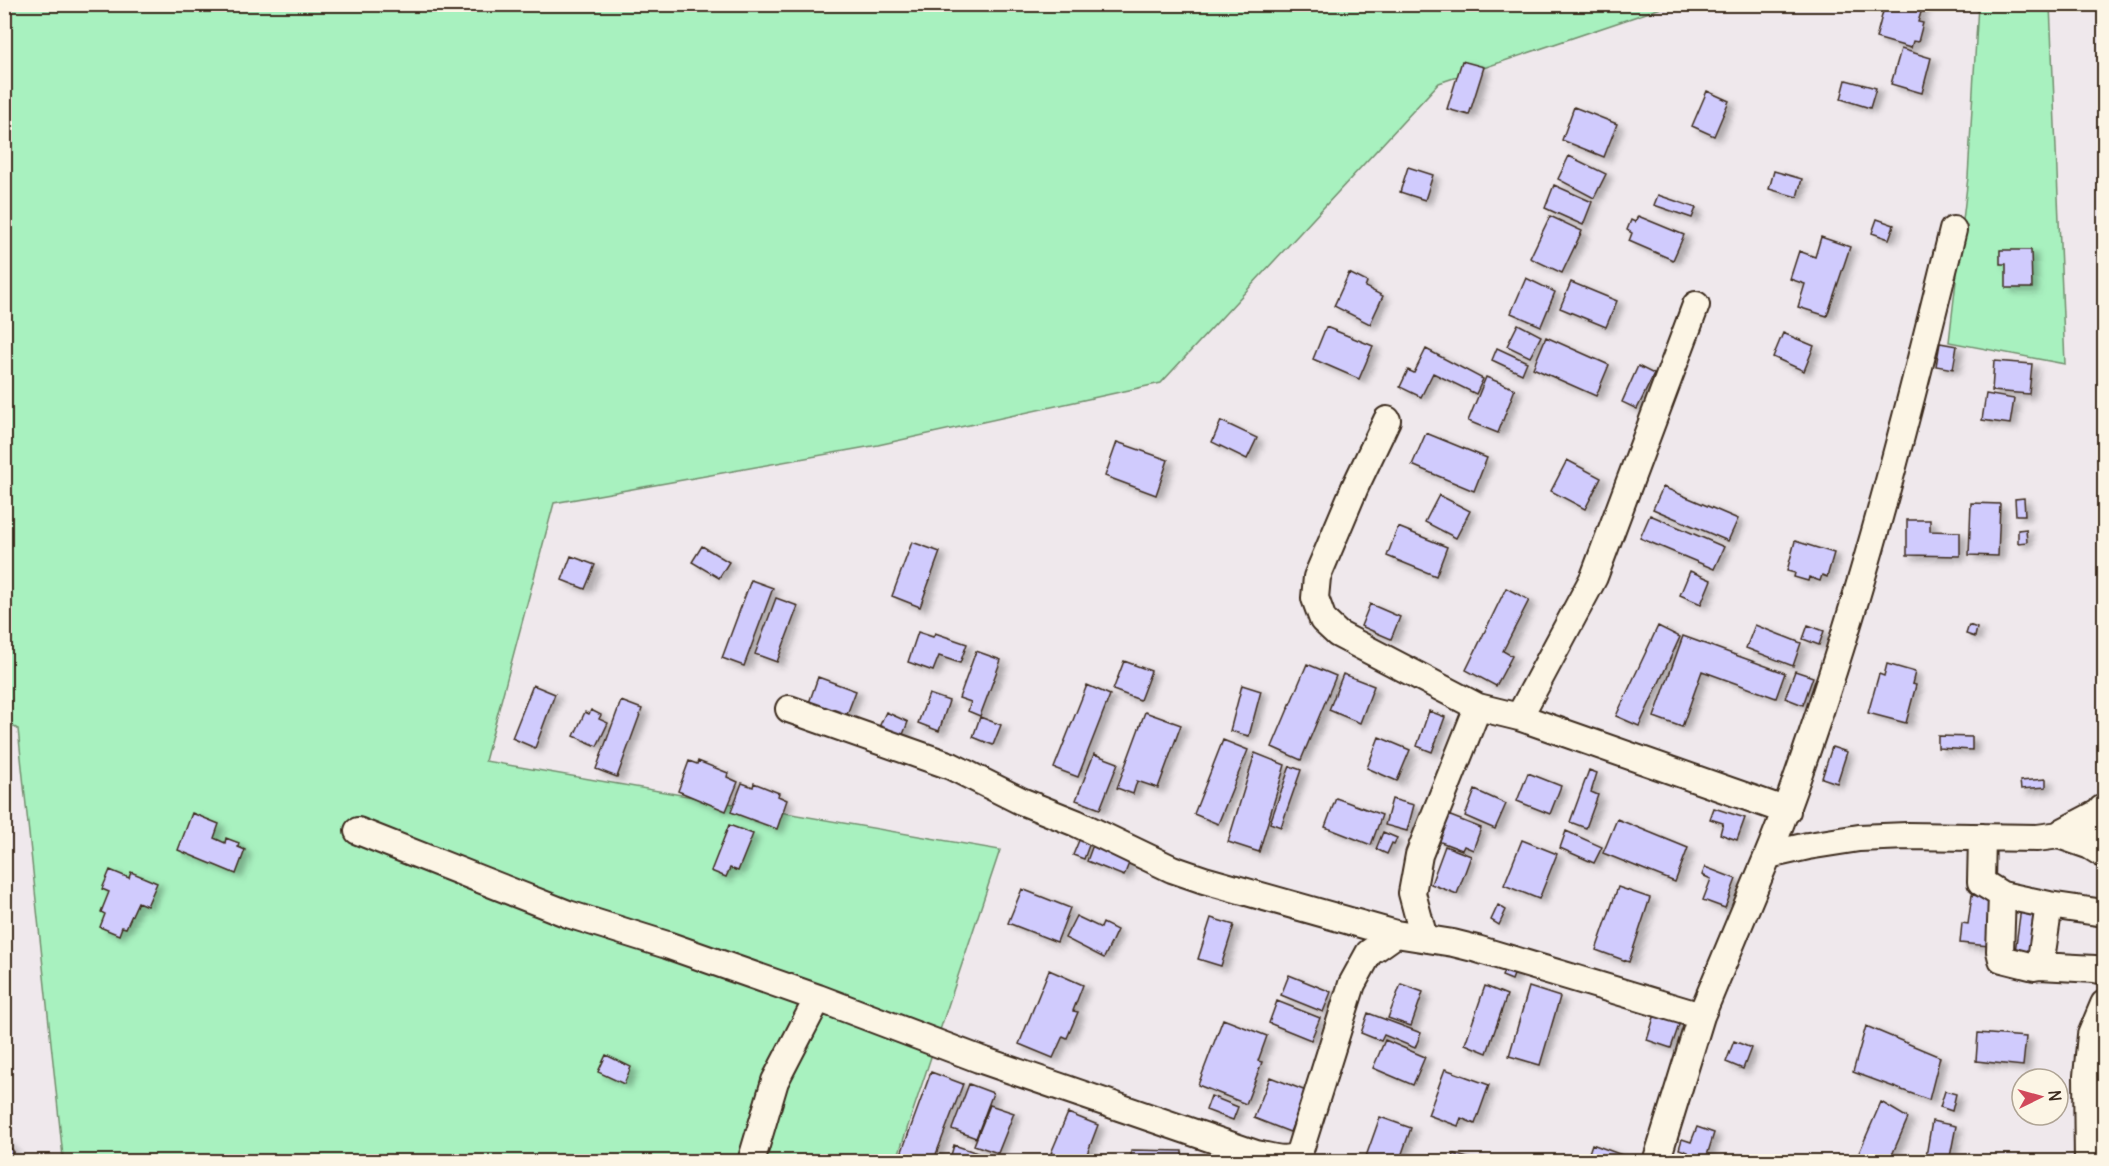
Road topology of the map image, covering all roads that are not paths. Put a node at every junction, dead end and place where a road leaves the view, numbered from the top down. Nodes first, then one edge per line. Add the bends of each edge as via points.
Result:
1 (1953, 230) dead end
2 (1696, 304) dead end
3 (1387, 420) dead end
4 (1478, 707) junction
5 (789, 709) dead end
6 (1519, 717) junction
7 (1787, 811) junction
8 (2104, 811) edge
9 (2104, 829) edge
10 (357, 831) dead end
11 (2065, 834) junction
12 (1982, 837) junction
13 (2104, 851) edge
14 (1768, 855) junction
15 (2002, 895) junction
16 (2049, 906) junction
17 (2104, 913) edge
18 (1396, 934) junction
19 (1424, 938) junction
20 (2040, 966) junction
21 (2104, 971) edge
22 (818, 998) junction
23 (2104, 1004) edge
24 (1701, 1016) junction
25 (1250, 1158) edge
26 (751, 1161) edge
27 (1656, 1161) edge
28 (2088, 1161) edge

1 - 7 street via 1850,620
2 - 6 street via 1594,577
3 - 4 street via 1317,577 1315,598 1323,620 1338,634
4 - 6 street
4 - 19 street via 1419,855 1412,893
5 - 18 street via 951,766 1172,869
6 - 7 street
7 - 14 street
8 - 11 main road
9 - 11 street
10 - 22 street via 568,914
11 - 12 street
11 - 13 main road
12 - 14 street via 1859,838
12 - 15 street via 1982,882
14 - 24 street
15 - 16 street
15 - 20 street via 2002,959
16 - 17 street
16 - 20 street
18 - 19 street
18 - 25 street via 1369,953 1352,984 1299,1154 1287,1159
19 - 24 street via 1477,949
20 - 21 street
22 - 25 street
22 - 26 street via 775,1080
23 - 28 street via 2091,1035 2087,1076
24 - 27 street

